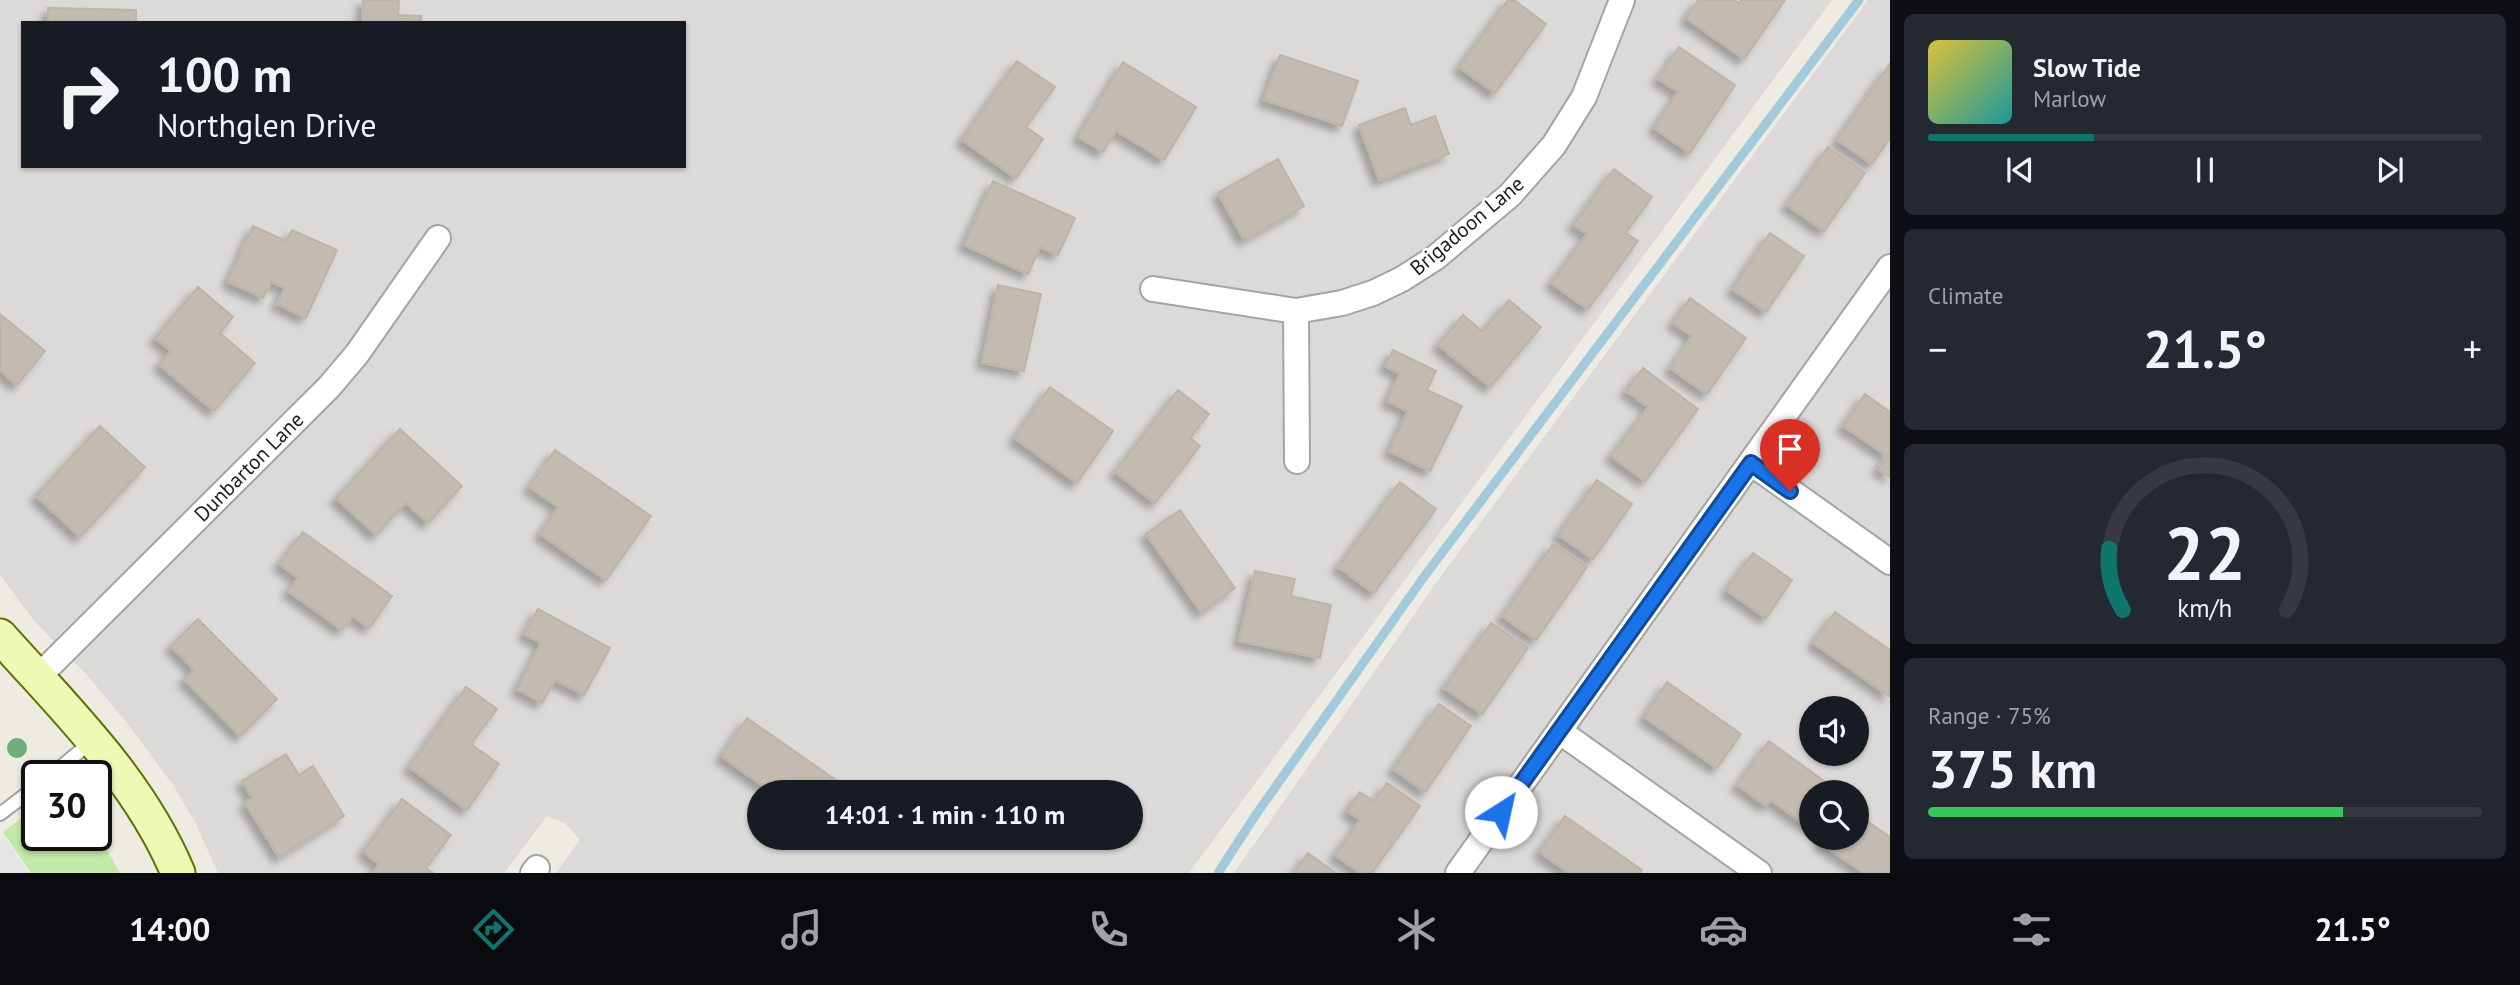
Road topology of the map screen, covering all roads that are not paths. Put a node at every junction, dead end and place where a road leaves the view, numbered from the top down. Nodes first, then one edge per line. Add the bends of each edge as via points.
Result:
1 (1622, 0) edge
2 (438, 238) dead end
3 (1890, 267) edge
4 (1153, 289) dead end
5 (1296, 311) junction
6 (1297, 461) dead end
7 (1751, 463) junction
8 (1890, 562) edge
9 (0, 636) edge
10 (37, 677) junction
11 (1559, 731) junction
12 (94, 740) junction
13 (69, 760) edge
14 (21, 798) edge
15 (0, 814) edge
16 (178, 873) edge
17 (1458, 873) edge
18 (1759, 873) edge

1 - 5 street, Brigadoon Lane via 1584,97 1554,145 1510,195 1435,258 1402,279 1342,303
2 - 10 street, Dunbarton Lane via 330,387
3 - 7 street
4 - 5 street, Brigadoon Lane
5 - 6 street
7 - 8 street
7 - 11 street
9 - 10 main road
10 - 12 main road
11 - 17 street
11 - 18 street
12 - 13 lane
12 - 16 main road via 144,808
14 - 15 lane

